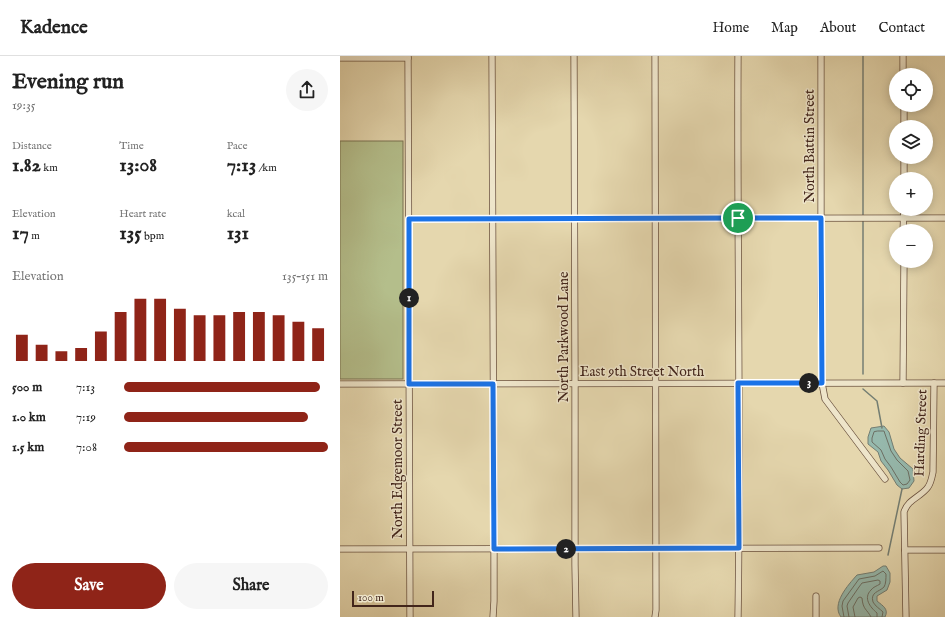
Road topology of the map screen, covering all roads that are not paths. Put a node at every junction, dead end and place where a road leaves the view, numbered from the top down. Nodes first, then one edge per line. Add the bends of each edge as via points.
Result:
1 (492, 56) edge
2 (574, 56) edge
3 (655, 56) edge
4 (738, 56) edge
5 (821, 56) edge
6 (903, 56) edge
7 (408, 57) edge
8 (340, 58) edge
9 (904, 68) edge
10 (656, 218) junction
11 (738, 218) junction
12 (821, 218) junction
13 (903, 218) junction
14 (945, 218) edge
15 (409, 219) junction
16 (493, 219) junction
17 (574, 219) junction
18 (903, 224) edge
19 (904, 268) edge
20 (575, 383) junction
21 (656, 383) junction
22 (738, 383) junction
23 (822, 383) junction
24 (903, 383) junction
25 (934, 383) junction
26 (945, 383) edge
27 (340, 384) edge
28 (409, 384) junction
29 (493, 384) junction
30 (885, 480) dead end
31 (656, 548) junction
32 (739, 548) junction
33 (878, 548) dead end
34 (340, 549) edge
35 (409, 549) junction
36 (494, 549) junction
37 (575, 549) junction
38 (905, 550) junction
39 (945, 550) edge
40 (816, 596) dead end
41 (410, 617) edge
42 (493, 617) edge
43 (576, 617) edge
44 (655, 617) edge
45 (738, 617) edge
46 (816, 617) edge
47 (906, 617) edge

1 - 16 street
2 - 17 street, North Parkwood Lane
3 - 10 street
4 - 11 street
5 - 12 street, North Battin Street
6 - 9 street
7 - 8 street
7 - 15 street, North Edgemoor Street
10 - 11 street
10 - 17 street
10 - 21 street
11 - 12 street
11 - 22 street
12 - 13 street
12 - 23 street, North Battin Street
13 - 14 street
13 - 18 street
15 - 16 street
15 - 28 street, North Edgemoor Street
16 - 17 street
16 - 29 street
17 - 20 street, North Parkwood Lane
19 - 24 street, Harding Street
20 - 21 street, East 9th Street North
20 - 29 street, East 9th Street North
20 - 37 street, North Parkwood Lane
21 - 22 street, East 9th Street North
21 - 31 street
22 - 23 street, East 9th Street North
22 - 32 street
23 - 24 street, East 9th Street North
23 - 30 street, North Battin Street via 824,399
24 - 25 street, East 9th Street North
25 - 26 street, East 9th Street North
25 - 38 street, Harding Street via 933,472 929,486 906,506
27 - 28 street, East 9th Street North
28 - 29 street, East 9th Street North
28 - 35 street, North Edgemoor Street
29 - 36 street
31 - 32 street
31 - 37 street
31 - 44 street
32 - 33 street
32 - 45 street
34 - 35 street
35 - 36 street
35 - 41 street, North Edgemoor Street
36 - 37 street
36 - 42 street
37 - 43 street, North Parkwood Lane
38 - 39 street
38 - 47 street, Harding Street
40 - 46 street

